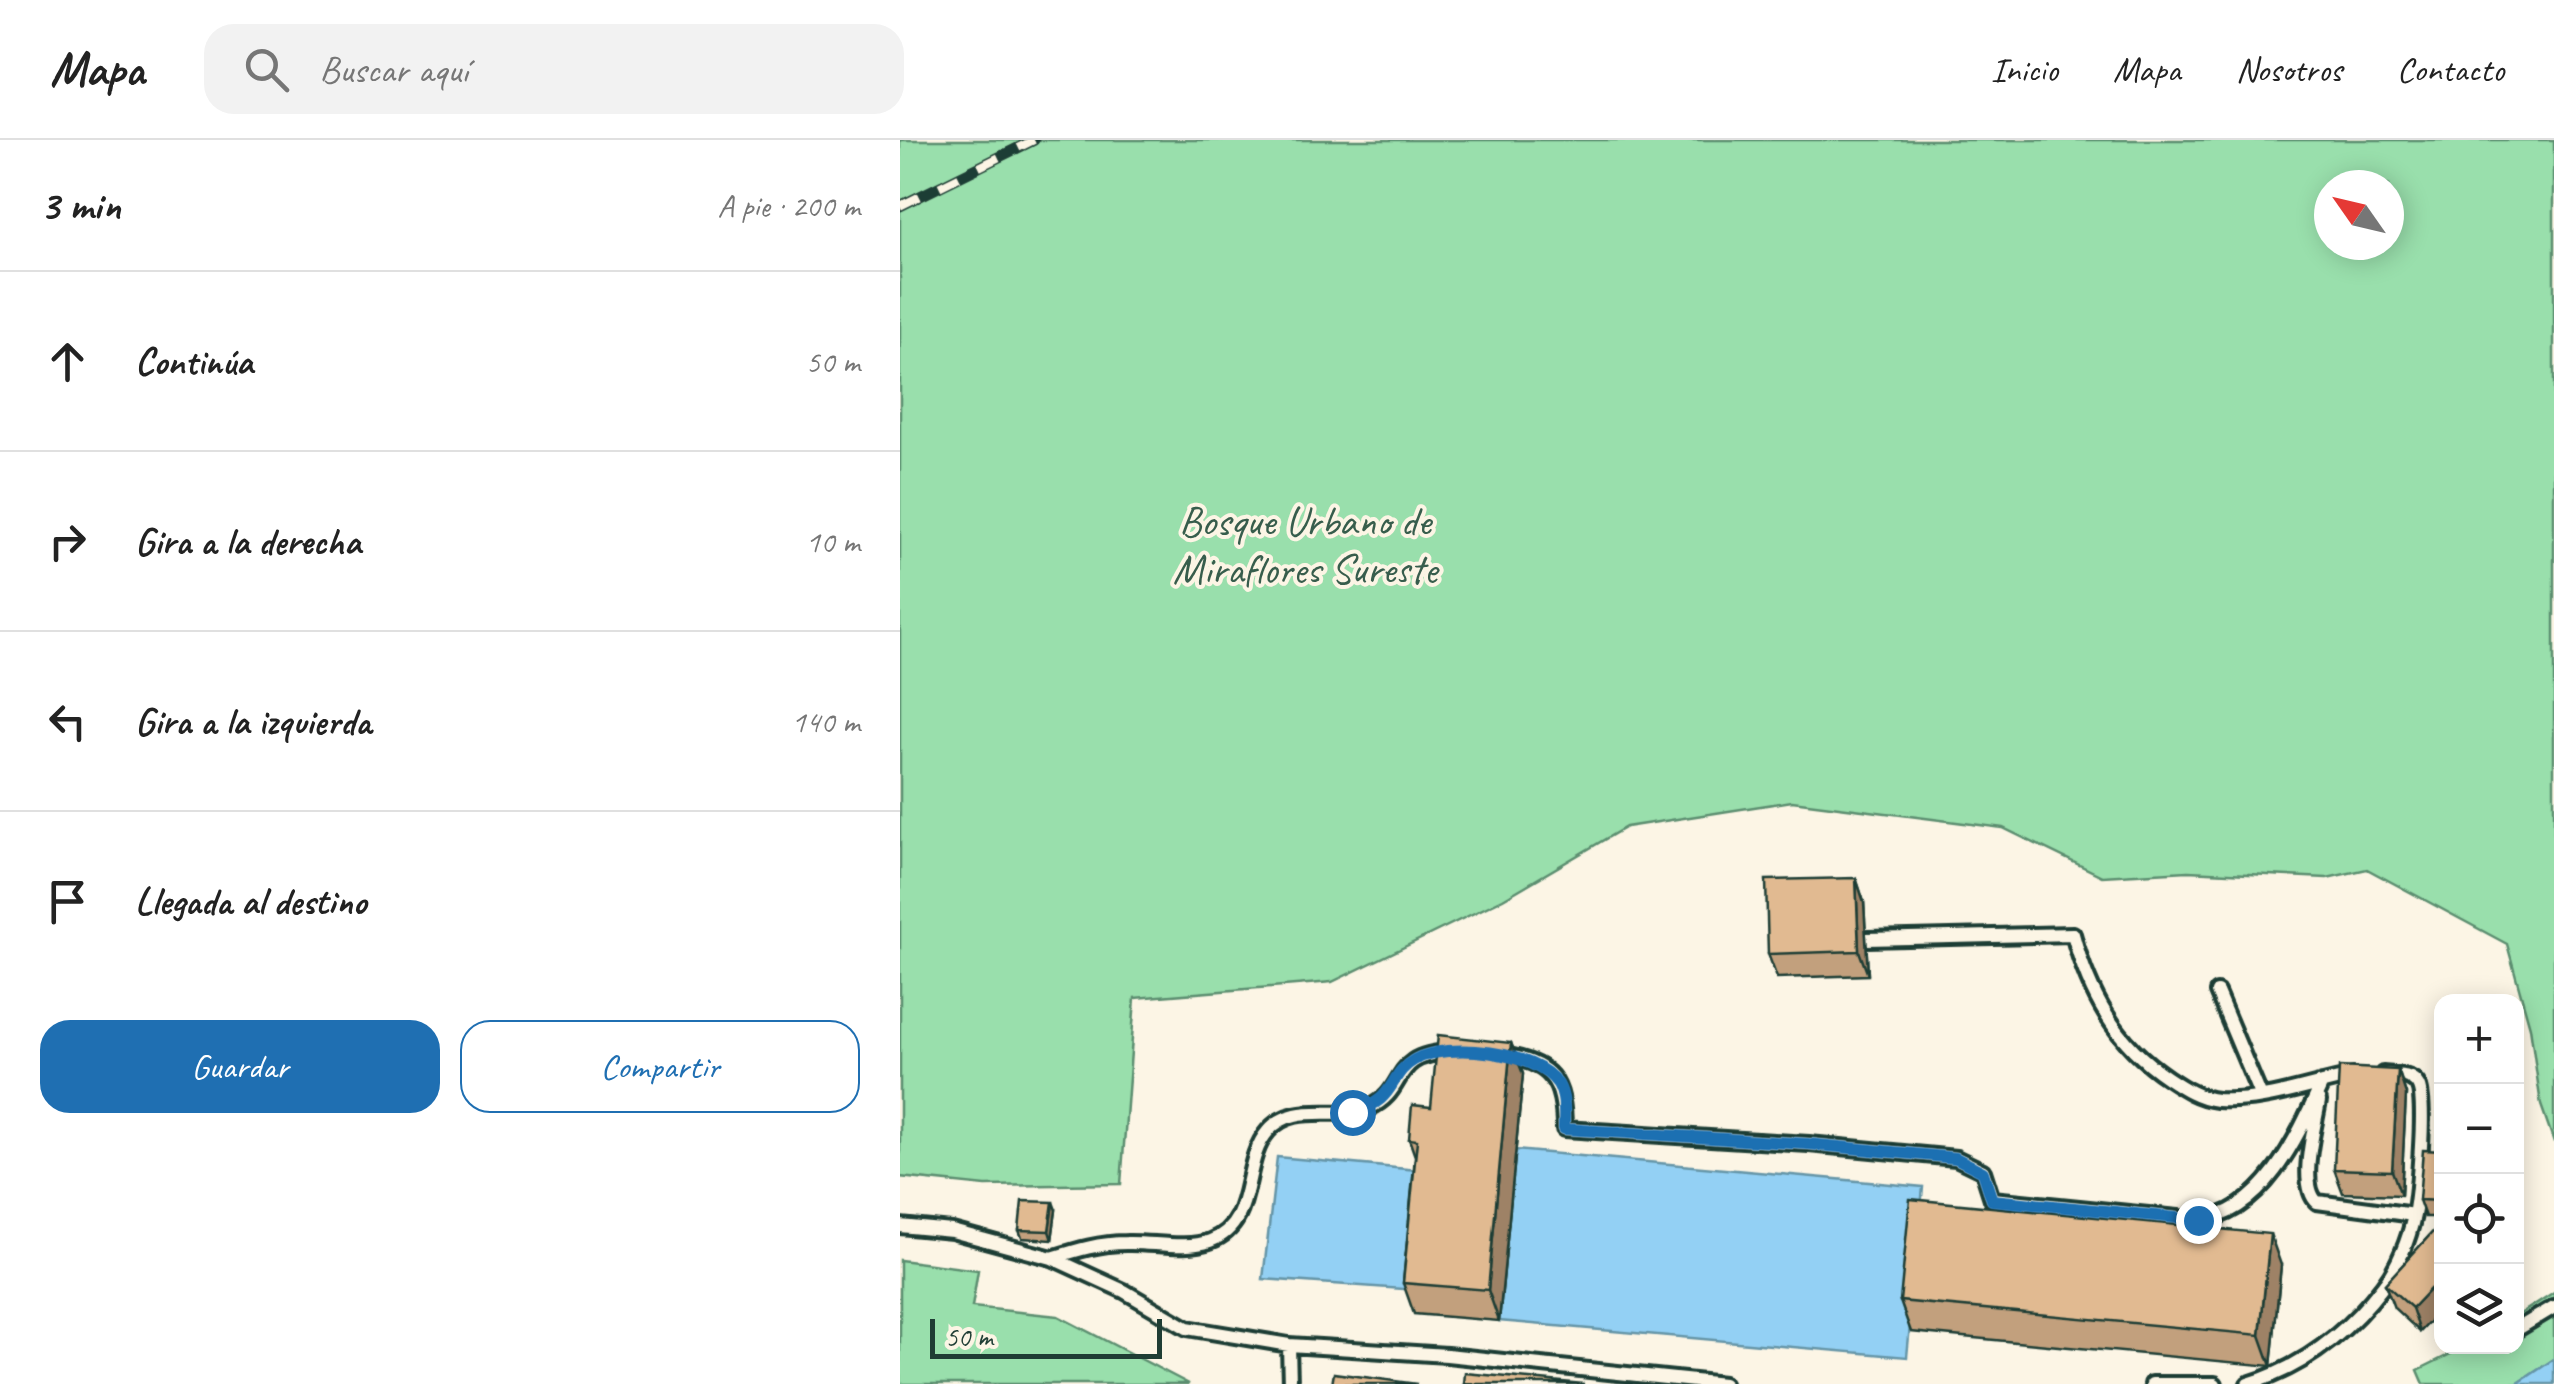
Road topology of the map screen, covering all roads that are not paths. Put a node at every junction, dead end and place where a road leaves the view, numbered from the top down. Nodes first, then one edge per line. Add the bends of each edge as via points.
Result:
1 (1867, 939) dead end
2 (2217, 992) dead end
3 (1468, 1052) edge
4 (1486, 1053) edge
5 (2322, 1083) junction
6 (2261, 1098) junction
7 (2414, 1215) junction
8 (900, 1226) edge
9 (1052, 1258) junction
10 (2554, 1306) edge
11 (2524, 1325) edge
12 (1289, 1345) junction
13 (1290, 1384) edge
14 (1723, 1384) edge
15 (2152, 1384) edge
16 (2215, 1384) edge
17 (2248, 1384) edge

1 - 6 lane via 2072,934 2103,1014 2147,1064 2214,1100
2 - 6 lane
3 - 9 lane via 1418,1057 1370,1108 1322,1110 1279,1122 1262,1140 1240,1215 1210,1241 1122,1242
4 - 5 lane via 1523,1058 1546,1071 1564,1098 1564,1129 1956,1158 1983,1172 1992,1200 2198,1220 2235,1210 2251,1196 2304,1122
5 - 6 lane
5 - 7 lane via 2307,1182 2311,1196
5 - 7 lane via 2380,1074 2413,1079 2420,1087
7 - 17 lane via 2385,1284 2349,1324 2308,1360
8 - 9 lane
9 - 12 lane via 1187,1328
10 - 11 lane
12 - 13 lane
12 - 14 lane
15 - 16 lane

